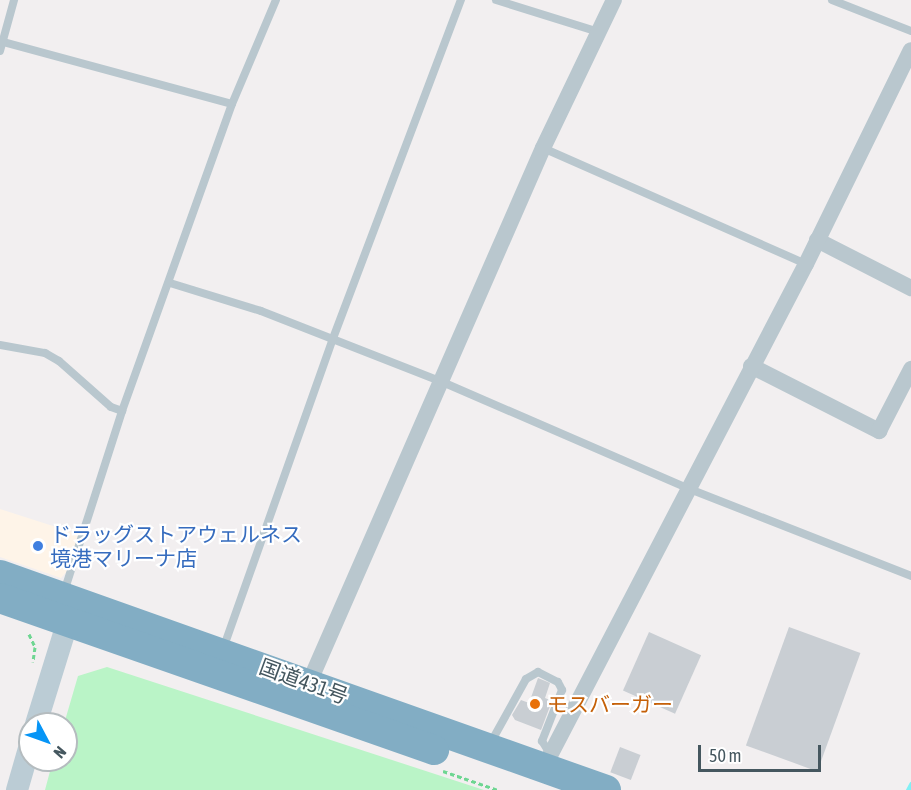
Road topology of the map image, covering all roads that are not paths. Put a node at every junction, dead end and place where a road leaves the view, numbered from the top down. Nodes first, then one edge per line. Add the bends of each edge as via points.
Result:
1 (14, 0) edge
2 (276, 0) edge
3 (462, 0) edge
4 (496, 0) edge
5 (615, 0) edge
6 (832, 0) edge
7 (911, 31) edge
8 (599, 32) junction
9 (2, 41) edge
10 (911, 50) edge
11 (0, 51) edge
12 (232, 104) junction
13 (543, 148) junction
14 (817, 240) junction
15 (806, 264) junction
16 (170, 283) junction
17 (911, 288) edge
18 (332, 341) junction
19 (0, 345) edge
20 (751, 366) junction
21 (911, 369) edge
22 (440, 381) junction
23 (123, 411) junction
24 (687, 488) junction
25 (0, 575) edge
26 (911, 576) edge
27 (0, 598) edge
28 (65, 610) junction
29 (222, 652) junction
30 (309, 683) junction
31 (39, 712) edge
32 (488, 747) junction
33 (548, 771) edge
34 (22, 772) edge
35 (17, 790) edge
36 (606, 790) edge

1 - 9 lane
2 - 12 lane
3 - 18 lane
4 - 8 lane
5 - 8 street
6 - 7 lane
8 - 13 street
9 - 11 lane
9 - 12 lane
10 - 14 street
12 - 16 lane
13 - 15 lane
13 - 22 street
14 - 15 street
14 - 17 street
15 - 20 street
16 - 18 lane via 261,311
16 - 23 lane
18 - 22 lane
18 - 29 lane
19 - 23 lane via 45,353 111,407
20 - 21 street via 879,431
20 - 24 street
22 - 24 lane
22 - 30 street
23 - 28 lane
24 - 26 lane
24 - 33 street
25 - 28 highway, 国道431号
27 - 28 highway, 国道431号
28 - 29 highway, 国道431号
28 - 31 street
28 - 33 highway, 国道431号
29 - 30 highway, 国道431号
30 - 32 highway, 国道431号
32 - 33 highway, 国道431号
32 - 33 lane via 526,679 538,672 558,681 562,690 542,741
33 - 36 highway, 国道431号
34 - 35 street

